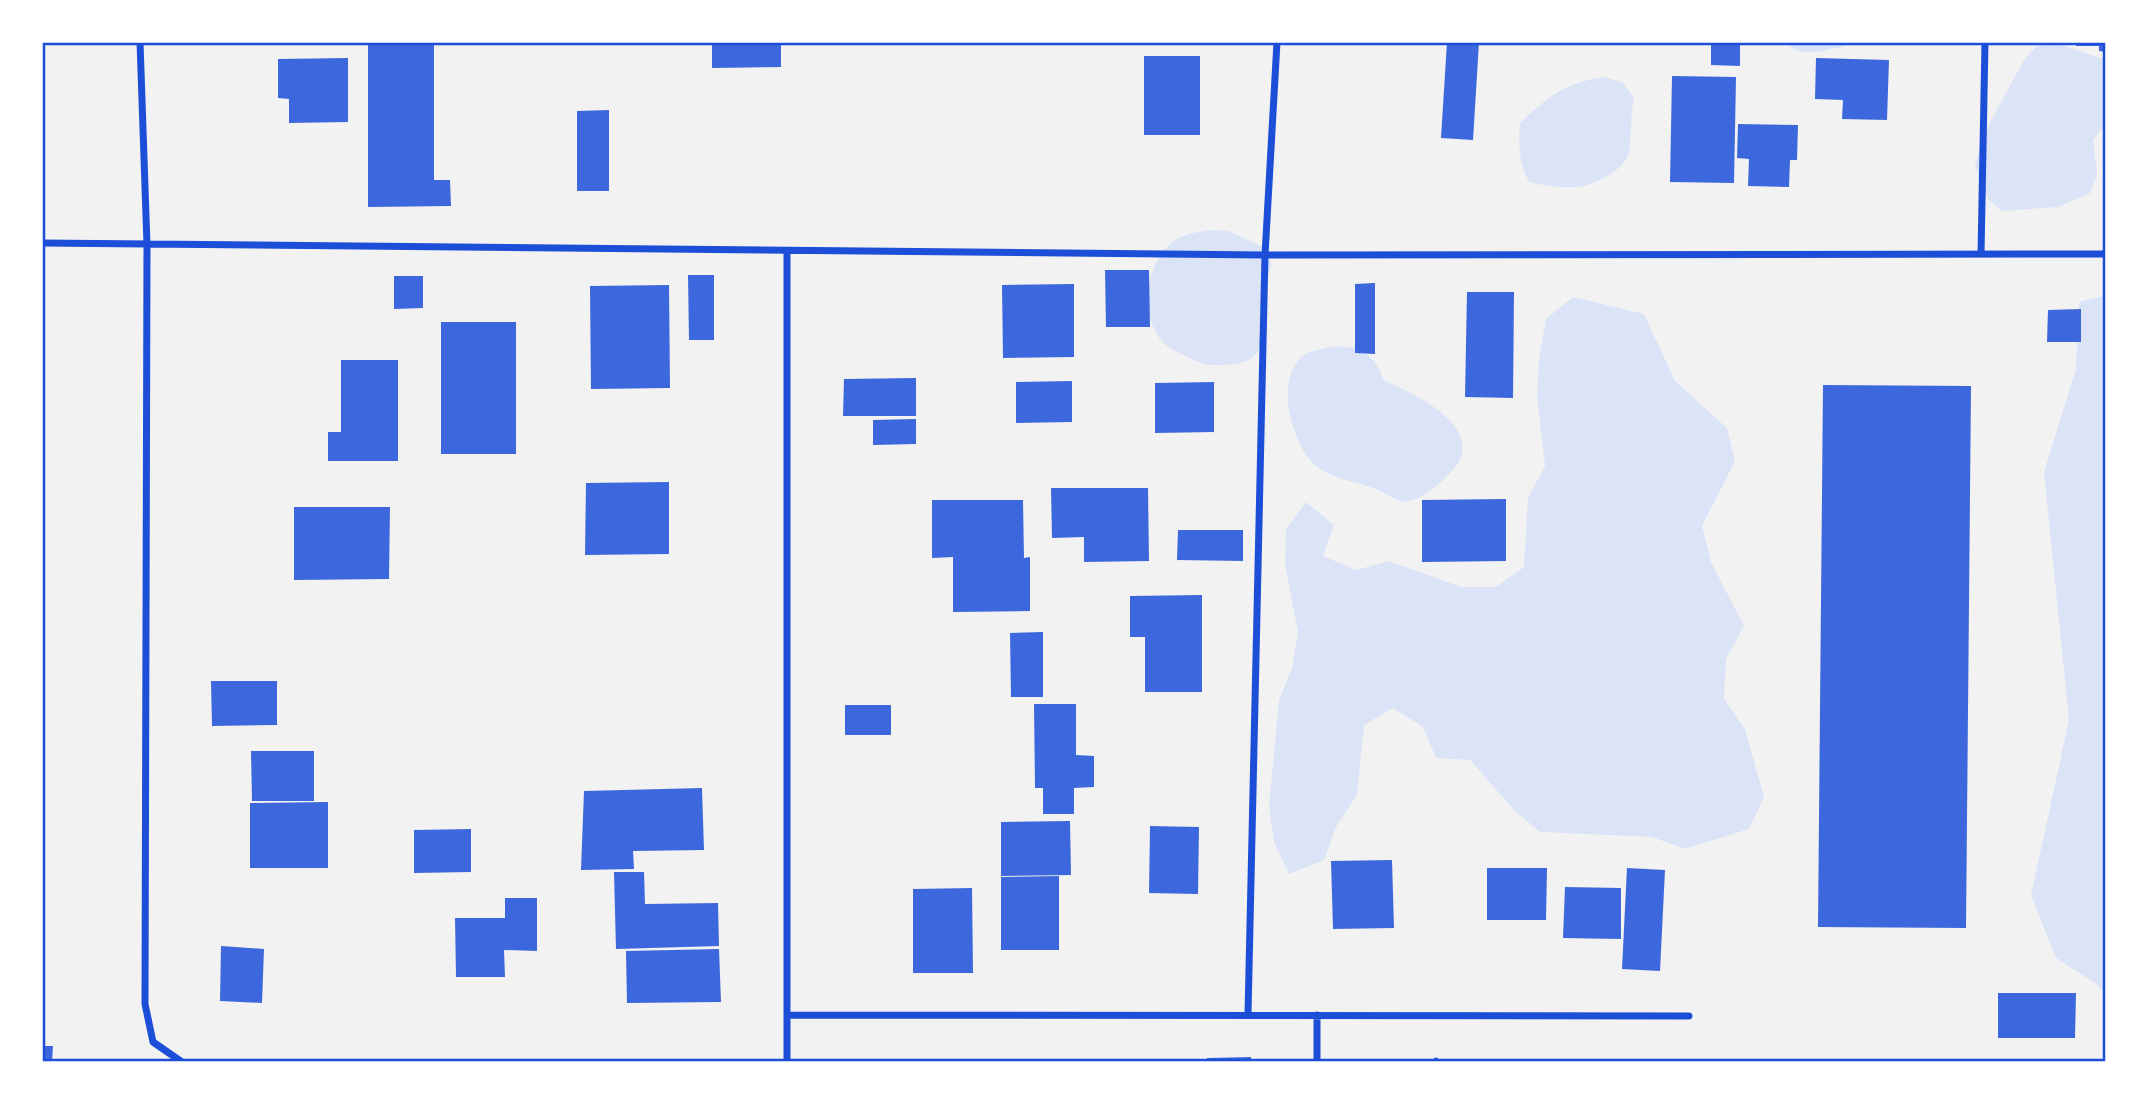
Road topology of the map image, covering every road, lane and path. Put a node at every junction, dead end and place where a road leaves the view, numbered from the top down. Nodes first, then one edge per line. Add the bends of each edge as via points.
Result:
1 (140, 42) edge
2 (1277, 42) edge
3 (1985, 42) edge
4 (42, 243) edge
5 (147, 245) junction
6 (787, 251) junction
7 (1981, 254) junction
8 (2106, 254) edge
9 (1265, 255) junction
10 (1248, 1014) junction
11 (788, 1015) junction
12 (1317, 1015) junction
13 (1689, 1016) dead end
14 (183, 1062) edge
15 (788, 1062) edge
16 (1317, 1062) edge

1 - 5 street
2 - 9 street
3 - 7 street
4 - 5 street
5 - 6 street
5 - 14 street via 145,1004 153,1042
6 - 9 street
6 - 11 street
7 - 8 street
7 - 9 street
9 - 10 street
10 - 11 street
10 - 12 street
11 - 15 street
12 - 13 street
12 - 16 street

